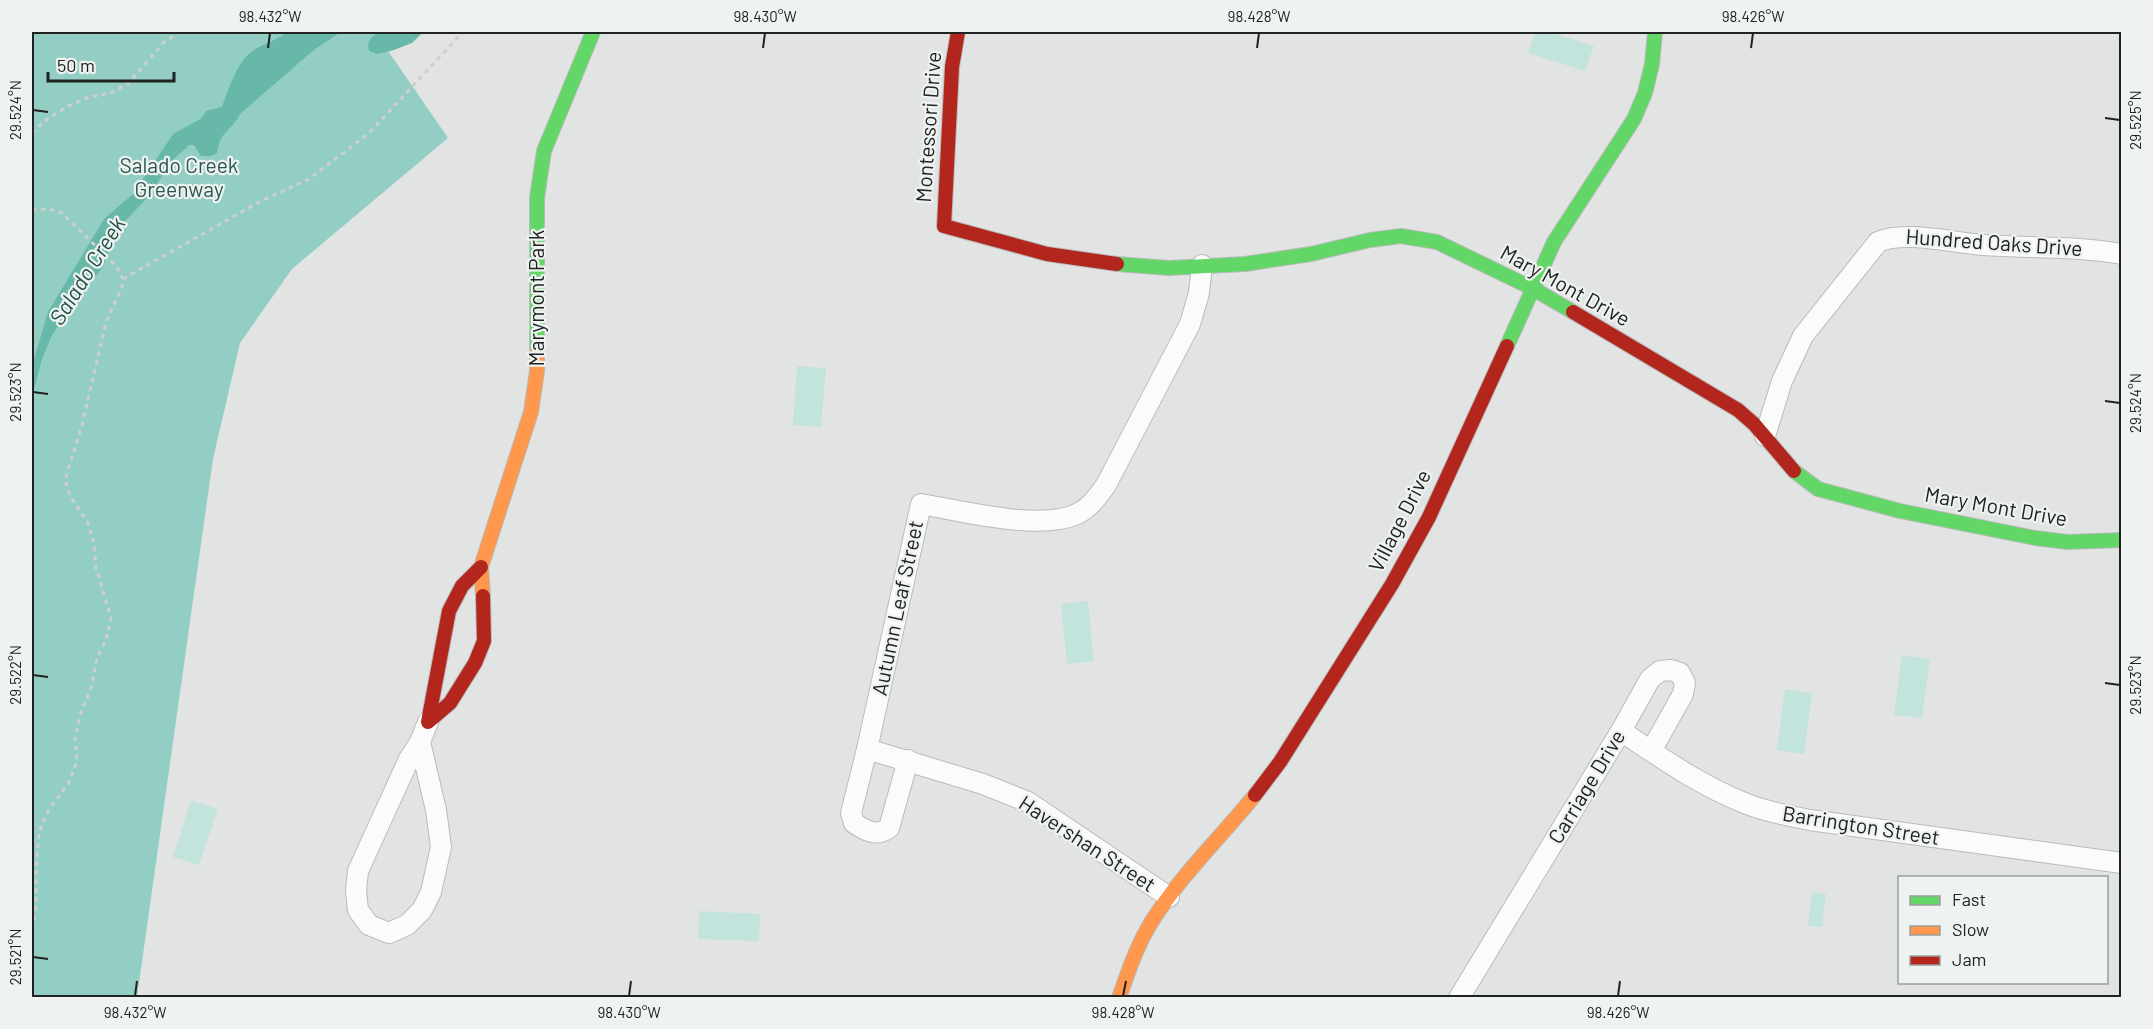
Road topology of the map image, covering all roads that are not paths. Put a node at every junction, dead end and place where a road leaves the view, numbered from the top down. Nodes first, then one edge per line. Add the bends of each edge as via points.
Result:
1 (593, 32) edge
2 (958, 32) edge
3 (1655, 32) edge
4 (944, 226) joint
5 (2121, 254) edge
6 (1202, 265) junction
7 (1532, 288) junction
8 (1765, 436) junction
9 (2121, 540) edge
10 (481, 567) junction
11 (428, 722) junction
12 (1621, 731) junction
13 (420, 742) junction
14 (867, 749) junction
15 (1651, 751) junction
16 (908, 760) junction
17 (2121, 863) edge
18 (1169, 897) junction
19 (1119, 998) edge
20 (1459, 998) edge

1 - 10 street, Marymont Park via 552,130 539,176 537,371 531,412
2 - 4 street, Montessori Drive via 952,67
3 - 7 street, Village Drive via 1650,80 1632,125 1569,214
4 - 6 street, Mary Mont Drive via 1047,254 1169,268
5 - 8 street, Hundred Oaks Drive via 1896,236 1878,242 1803,336 1782,381
6 - 7 street, Mary Mont Drive via 1245,264 1401,236 1437,242
6 - 14 street, Autumn Leaf Street via 1200,293 1190,324 1106,485 1088,507 1065,518 1037,521 921,504
7 - 8 street, Mary Mont Drive via 1738,411
7 - 18 street, Village Drive via 1429,517 1392,584 1263,786
8 - 9 street, Mary Mont Drive via 1792,470 1818,489 1900,511 2035,538 2068,542
10 - 11 street, Marymont Park via 462,586 449,611
10 - 11 street, Marymont Park via 484,641 450,703
11 - 13 street, Marymont Park
12 - 15 street, Barrington Street
12 - 15 street, Carriage Drive via 1650,679 1660,671 1680,673 1685,683 1683,694
12 - 20 street, Carriage Drive
13 - 13 street, Marymont Park via 358,871 358,910 369,925 389,933 407,926 422,910 431,892 441,847
14 - 16 street, Havershan Street
14 - 16 street, Autumn Leaf Street via 850,813 854,823 874,832 889,828
15 - 17 street, Barrington Street via 1718,791 1778,814
16 - 18 street, Havershan Street via 1028,802
18 - 19 street, Village Drive via 1136,952

